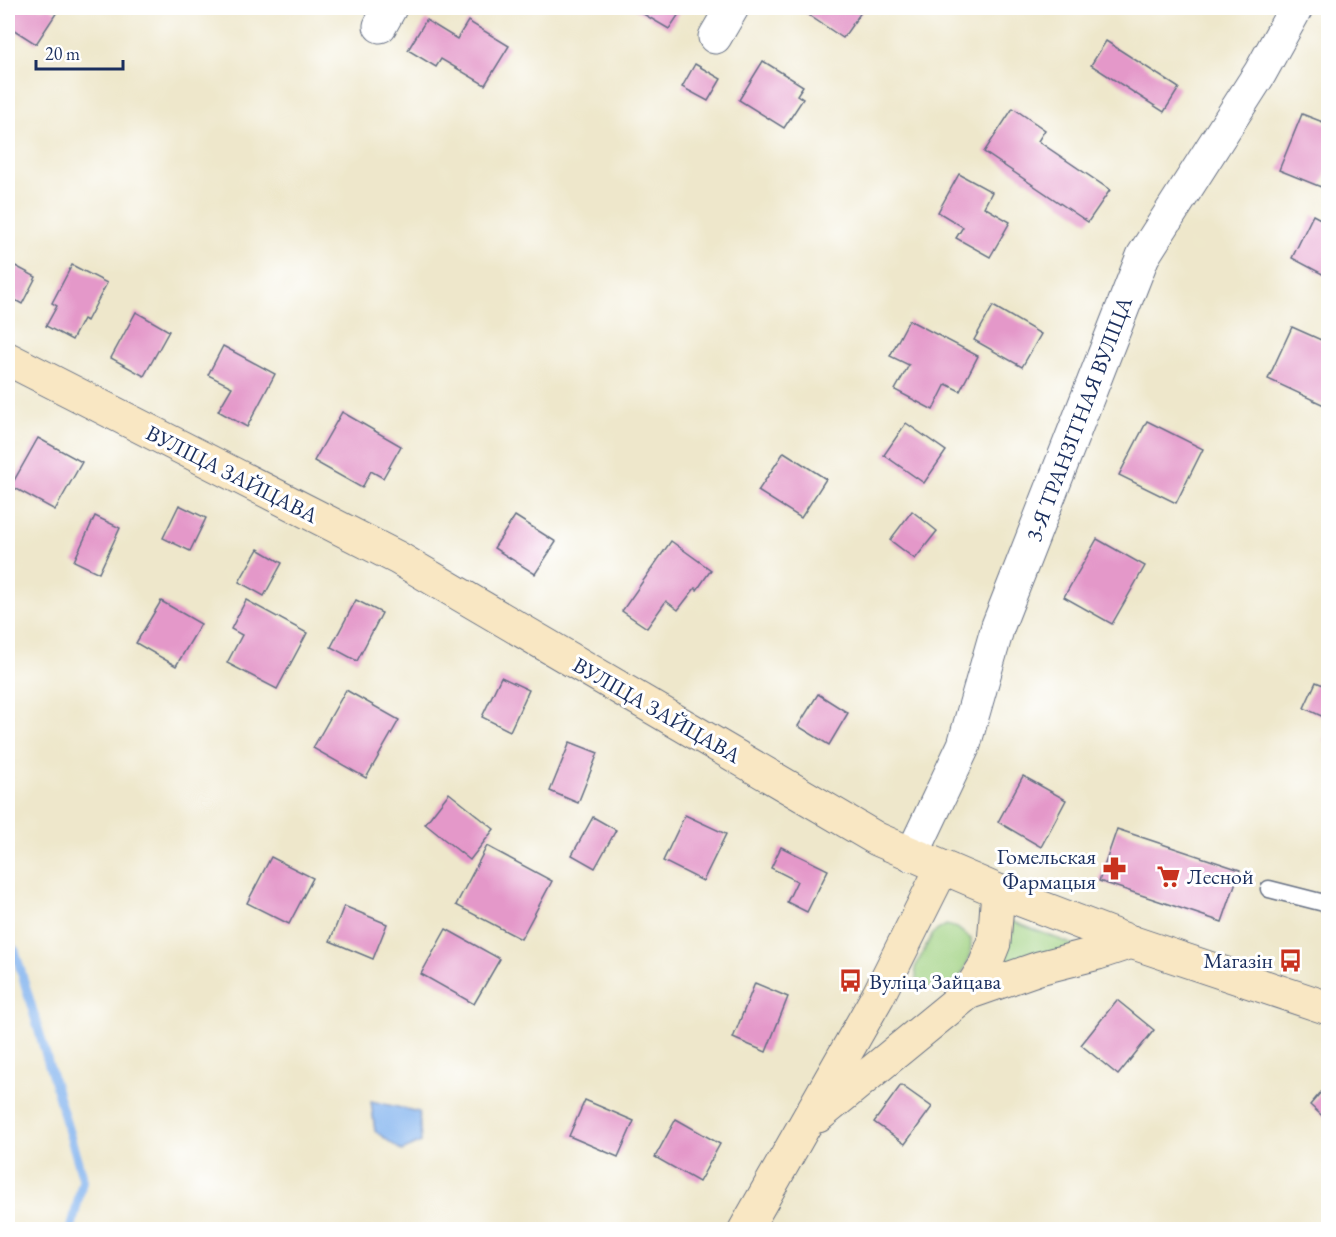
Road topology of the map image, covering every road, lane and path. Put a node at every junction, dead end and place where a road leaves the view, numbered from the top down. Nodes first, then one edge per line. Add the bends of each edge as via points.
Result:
1 (732, 8) edge
2 (1296, 8) edge
3 (716, 37) dead end
4 (8, 359) edge
5 (912, 855) junction
6 (942, 868) junction
7 (1269, 889) dead end
8 (998, 891) junction
9 (1329, 904) edge
10 (1131, 942) junction
11 (968, 993) junction
12 (1329, 1008) edge
13 (805, 1126) junction
14 (745, 1230) edge

1 - 3 street
2 - 5 street, 3-Я ТРАНЗІТНАЯ ВУЛІЦА via 1260,73 1143,256 998,627 964,745
4 - 5 street, ВУЛІЦА ЗАЙЦАВА via 398,558 867,833
5 - 6 street, ВУЛІЦА ЗАЙЦАВА
6 - 8 street, ВУЛІЦА ЗАЙЦАВА
6 - 13 street via 878,996
7 - 9 lane
8 - 10 street, ВУЛІЦА ЗАЙЦАВА
8 - 11 street via 994,943
10 - 11 street
10 - 12 street, ВУЛІЦА ЗАЙЦАВА
11 - 13 street
13 - 14 street

